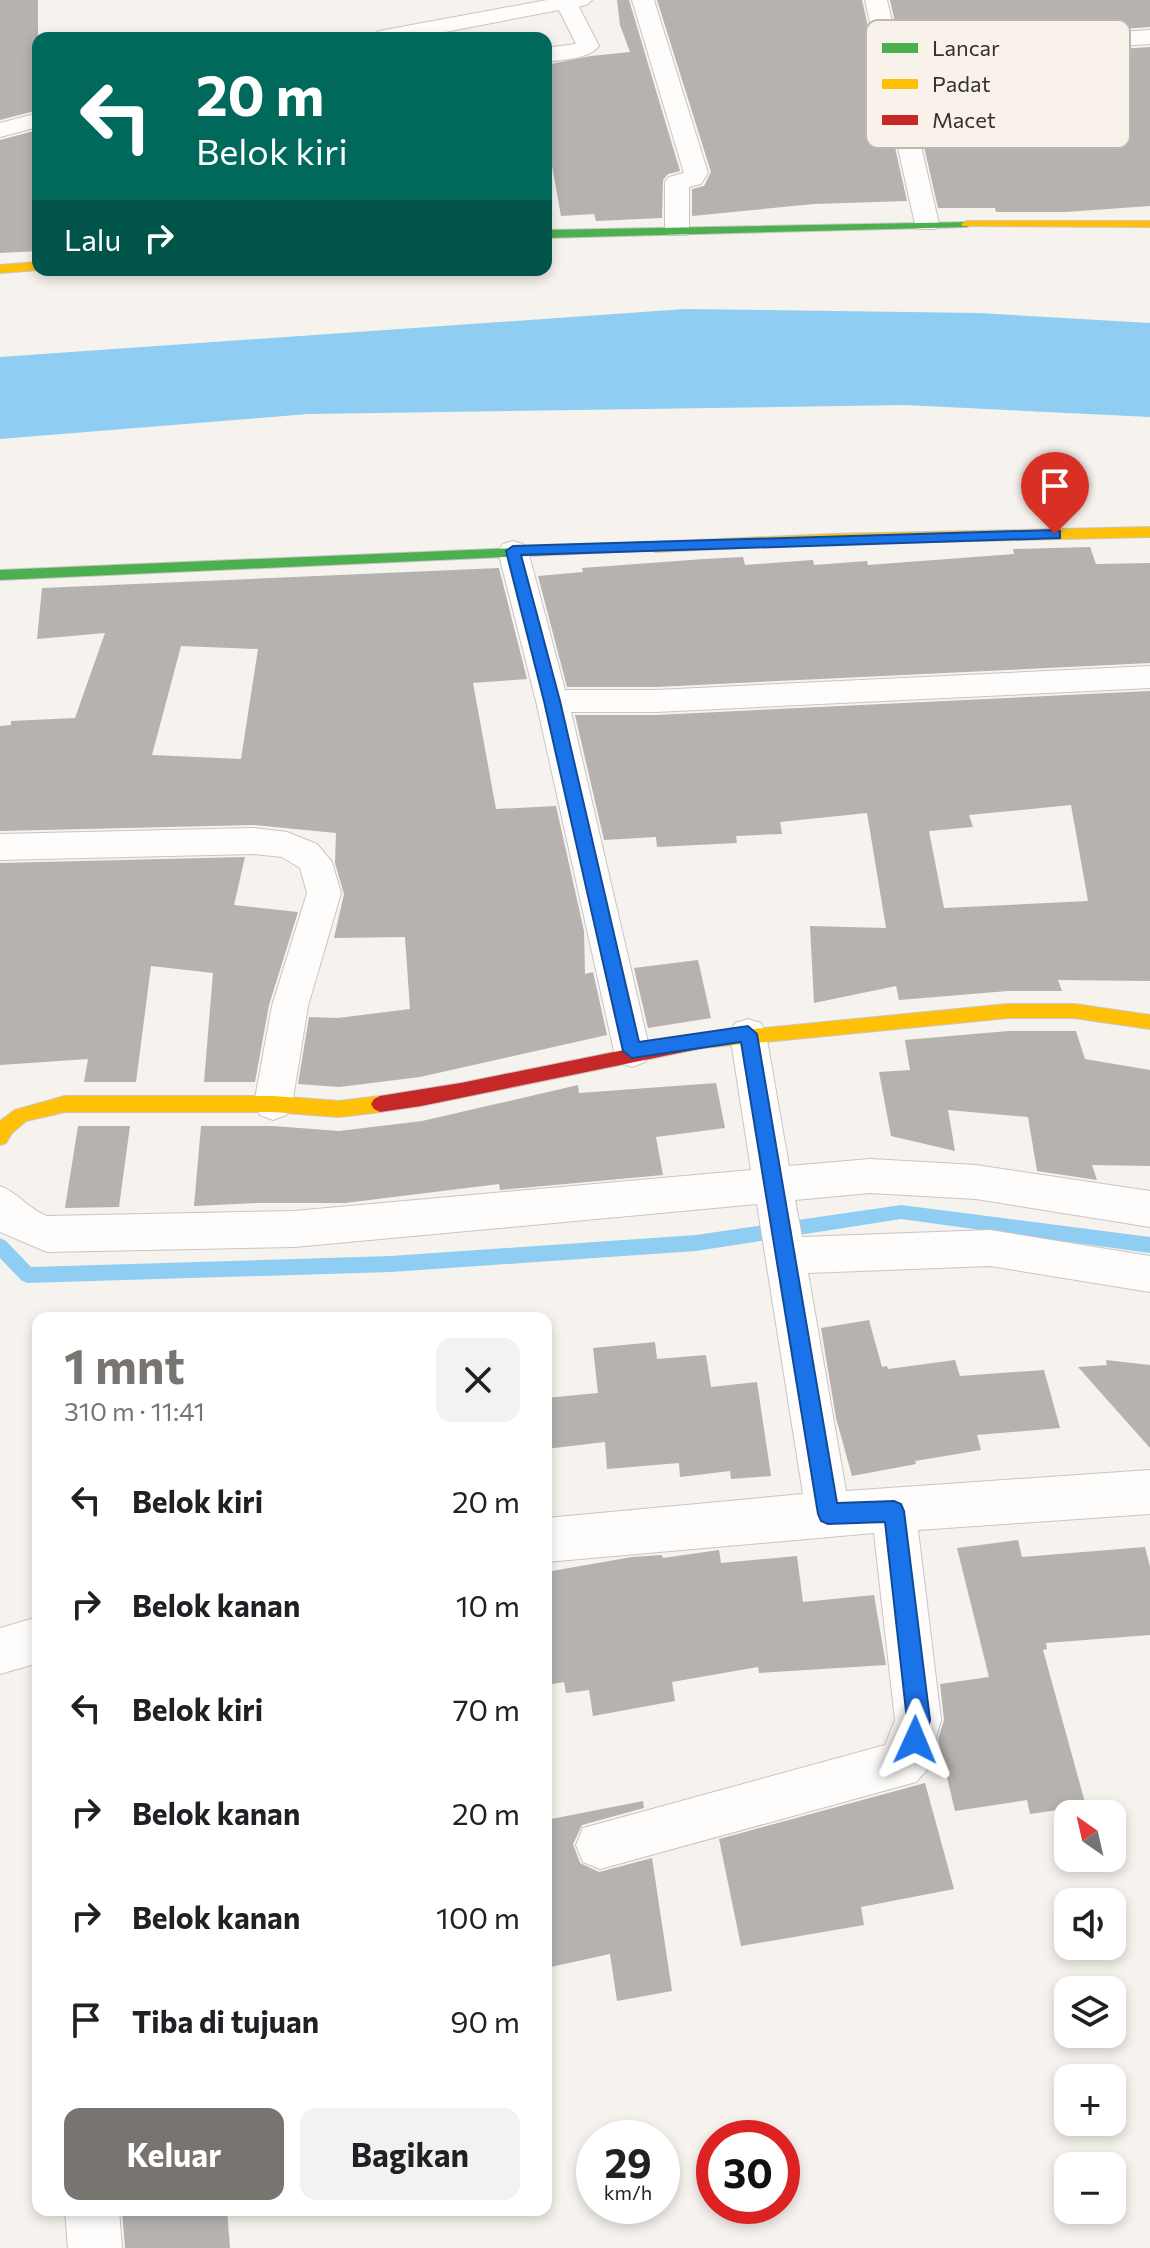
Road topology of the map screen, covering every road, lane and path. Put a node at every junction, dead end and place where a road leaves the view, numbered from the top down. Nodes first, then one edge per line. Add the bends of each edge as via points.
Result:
1 (643, 0) edge
2 (876, 0) edge
3 (573, 2) edge
4 (882, 20) edge
5 (411, 32) edge
6 (1150, 37) edge
7 (1130, 38) edge
8 (552, 54) edge
9 (32, 122) edge
10 (0, 130) edge
11 (911, 148) edge
12 (927, 224) junction
13 (1150, 224) edge
14 (677, 230) junction
15 (552, 234) edge
16 (32, 266) edge
17 (0, 269) edge
18 (1150, 532) edge
19 (513, 551) junction
20 (0, 575) edge
21 (1150, 677) edge
22 (552, 701) junction
23 (0, 847) edge
24 (1150, 1022) edge
25 (748, 1034) junction
26 (632, 1051) junction
27 (273, 1104) junction
28 (0, 1137) edge
29 (773, 1188) junction
30 (0, 1203) edge
31 (1150, 1209) edge
32 (783, 1250) junction
33 (1150, 1274) edge
34 (1150, 1492) edge
35 (894, 1511) junction
36 (828, 1514) junction
37 (552, 1539) edge
38 (32, 1642) edge
39 (0, 1651) edge
40 (600, 1845) dead end
41 (92, 2216) edge
42 (95, 2248) edge

1 - 14 street via 696,173 693,179 677,182
2 - 4 street
3 - 5 street
3 - 8 street via 588,46
6 - 7 street
9 - 10 street
11 - 12 street
12 - 13 street
12 - 14 street
14 - 15 street
16 - 17 street
18 - 19 street
19 - 20 street
19 - 22 street
21 - 22 street via 656,701
22 - 26 street
23 - 27 street via 253,841 287,845 315,862 324,893 290,1006
24 - 25 street via 1074,1011 1008,1011
25 - 26 street
25 - 29 street
26 - 27 street via 421,1099 339,1109
27 - 28 street via 65,1104 21,1115
29 - 30 street via 195,1233 47,1234 16,1222
29 - 31 street via 870,1176 976,1182
29 - 32 street
32 - 33 street via 990,1248
32 - 36 street
34 - 35 street
35 - 36 street
35 - 40 street via 918,1720 910,1753 899,1765
36 - 37 street
38 - 39 street
41 - 42 street

